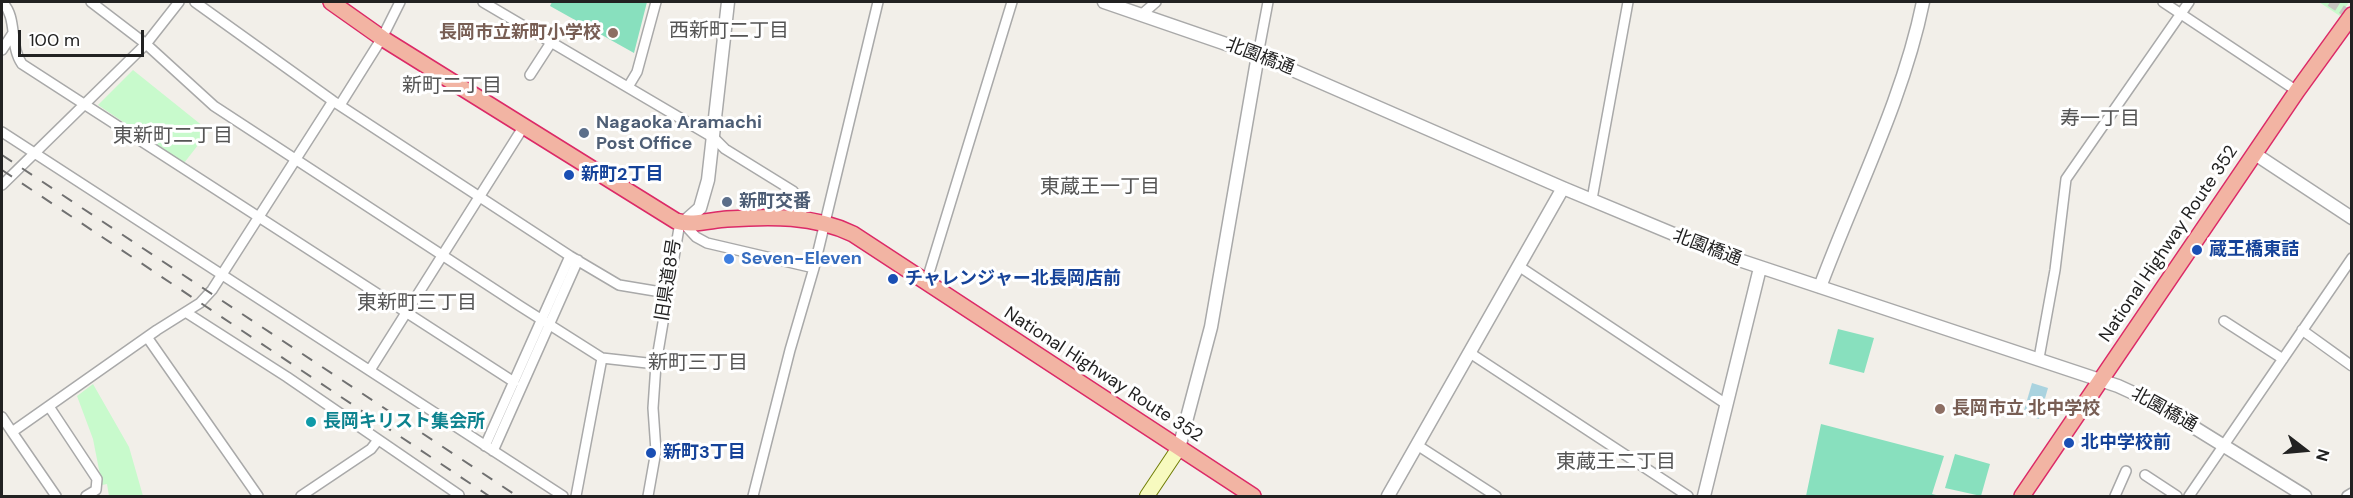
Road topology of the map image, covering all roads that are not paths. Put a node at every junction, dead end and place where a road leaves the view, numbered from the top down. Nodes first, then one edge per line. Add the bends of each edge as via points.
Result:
1 (2, 2) edge
2 (91, 2) edge
3 (179, 2) edge
4 (195, 2) edge
5 (331, 2) edge
6 (400, 2) edge
7 (483, 2) edge
8 (656, 2) edge
9 (728, 2) edge
10 (878, 2) edge
11 (1012, 2) edge
12 (1104, 2) edge
13 (1156, 2) edge
14 (1268, 2) edge
15 (1628, 2) edge
16 (1923, 2) edge
17 (2163, 2) edge
18 (2189, 2) edge
19 (2181, 13) junction
20 (1141, 15) junction
21 (2352, 15) edge
22 (13, 33) junction
23 (382, 38) junction
24 (552, 41) junction
25 (146, 44) junction
26 (2, 50) edge
27 (1258, 55) junction
28 (530, 75) dead end
29 (628, 87) junction
30 (2297, 91) junction
31 (337, 103) junction
32 (86, 105) junction
33 (524, 126) junction
34 (2, 132) edge
35 (714, 138) junction
36 (35, 154) junction
37 (2255, 154) junction
38 (296, 160) junction
39 (2, 185) edge
40 (1563, 188) junction
41 (478, 196) junction
42 (1592, 200) junction
43 (258, 217) junction
44 (2352, 218) edge
45 (804, 219) junction
46 (826, 222) junction
47 (683, 223) junction
48 (441, 254) junction
49 (574, 258) junction
50 (2352, 258) edge
51 (1520, 267) junction
52 (814, 268) junction
53 (1760, 268) junction
54 (221, 274) junction
55 (923, 282) junction
56 (1820, 287) junction
57 (667, 293) junction
58 (187, 313) junction
59 (406, 313) junction
60 (546, 321) junction
61 (2224, 321) dead end
62 (2302, 330) junction
63 (147, 337) junction
64 (1470, 353) junction
65 (602, 358) junction
66 (2039, 358) junction
67 (2283, 359) junction
68 (656, 364) junction
69 (2352, 366) edge
70 (370, 370) junction
71 (2101, 379) junction
72 (514, 382) junction
73 (1726, 404) junction
74 (50, 408) junction
75 (2, 417) edge
76 (12, 432) junction
77 (378, 440) junction
78 (1417, 445) junction
79 (2224, 445) junction
80 (489, 448) junction
81 (1179, 448) junction
82 (2126, 471) dead end
83 (2145, 474) dead end
84 (2352, 494) edge
85 (459, 495) edge
86 (56, 496) edge
87 (86, 496) edge
88 (258, 496) edge
89 (301, 496) edge
90 (563, 496) edge
91 (576, 496) edge
92 (648, 496) edge
93 (753, 496) edge
94 (1147, 496) edge
95 (1253, 496) edge
96 (1388, 496) edge
97 (1496, 496) edge
98 (1688, 496) edge
99 (1704, 496) edge
100 (2022, 496) edge
101 (2115, 496) edge
102 (2177, 496) edge
103 (2190, 496) edge
104 (2305, 496) edge
105 (2347, 496) edge

1 - 22 street via 10,13
2 - 25 street
3 - 25 street
4 - 31 street
5 - 23 highway
6 - 23 street
7 - 24 street
8 - 29 street via 637,72
9 - 35 street, 旧県道8号
10 - 46 street
11 - 55 street
12 - 20 street, 北園橋通
13 - 20 street
14 - 27 street
15 - 42 street
16 - 56 street via 1892,104
17 - 19 street
18 - 19 street
19 - 30 street
19 - 66 street via 2066,179
20 - 27 street, 北園橋通
21 - 30 highway, National Highway Route 352
22 - 26 street
22 - 32 street via 22,64
23 - 31 street
23 - 33 highway
24 - 28 street
24 - 29 street
25 - 32 street
25 - 38 street via 214,106
27 - 40 street, 北園橋通
27 - 81 street via 1211,327
29 - 35 street
30 - 37 highway, National Highway Route 352
31 - 38 street
31 - 41 street
32 - 36 street
32 - 43 street
33 - 41 street
33 - 47 highway
34 - 36 street
35 - 45 street via 725,149 793,191
35 - 47 street, 旧県道8号 via 700,208
36 - 39 street
36 - 54 street
37 - 44 street
37 - 71 highway, National Highway Route 352
38 - 43 street
38 - 48 street
40 - 42 street, 北園橋通
40 - 51 street
41 - 48 street
41 - 49 street
42 - 53 street, 北園橋通
43 - 54 street
43 - 59 street
45 - 46 highway, National Highway Route 352
45 - 47 highway, National Highway Route 352
46 - 52 street
46 - 55 highway, National Highway Route 352 via 853,234
47 - 52 street via 707,243
47 - 57 street, 旧県道8号 via 676,232
48 - 59 street
48 - 60 street
49 - 57 street via 618,285
49 - 60 street
50 - 62 street
51 - 64 street
51 - 73 street
52 - 93 street
53 - 56 street, 北園橋通
53 - 73 street
54 - 58 street via 200,303
54 - 70 street
55 - 81 highway, National Highway Route 352
56 - 66 street, 北園橋通
57 - 68 street, 旧県道8号
58 - 63 street
58 - 77 street
59 - 70 street
59 - 72 street
60 - 65 street
60 - 72 street
60 - 80 street
61 - 67 street
62 - 67 street
62 - 69 street
63 - 74 street
63 - 88 street
64 - 78 street
64 - 98 street
65 - 68 street
65 - 91 street
66 - 71 street, 北園橋通
67 - 79 street
68 - 92 street, 旧県道8号 via 656,451
70 - 80 street
71 - 79 street, 北園橋通 via 2154,402
71 - 100 highway, National Highway Route 352
72 - 80 street
73 - 99 street
74 - 76 street
74 - 87 street via 97,479 96,490
75 - 76 street
76 - 86 street
77 - 85 street
77 - 89 street via 371,449
78 - 96 street
78 - 97 street
79 - 103 street
79 - 104 street, 北園橋通
80 - 90 street
81 - 94 main road
81 - 95 highway, National Highway Route 352
82 - 101 street
83 - 102 street
84 - 105 street

